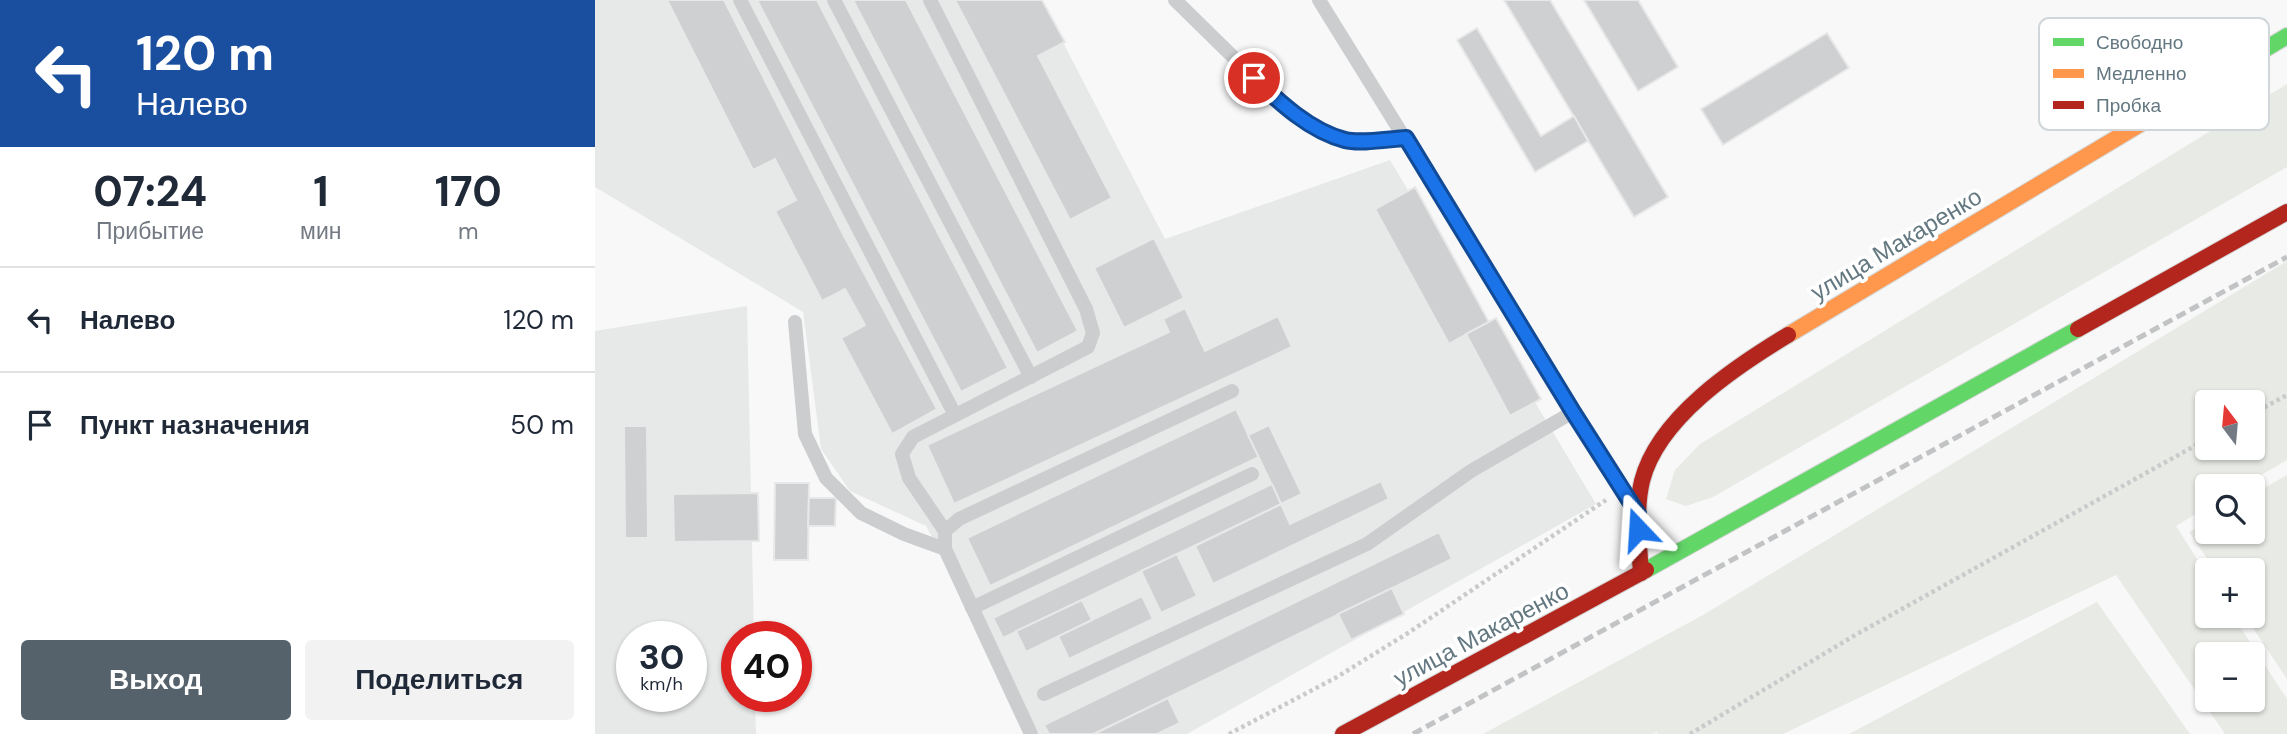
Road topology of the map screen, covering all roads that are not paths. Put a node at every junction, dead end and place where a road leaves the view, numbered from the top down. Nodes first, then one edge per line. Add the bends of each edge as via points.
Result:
1 (740, 0) edge
2 (834, 0) edge
3 (930, 0) edge
4 (1175, 0) edge
5 (1319, 0) edge
6 (2287, 36) edge
7 (2269, 47) edge
8 (2130, 130) edge
9 (1406, 138) junction
10 (2287, 212) edge
11 (795, 322) dead end
12 (1031, 377) junction
13 (1232, 391) dead end
14 (1573, 412) junction
15 (955, 415) junction
16 (1252, 474) dead end
17 (1638, 514) junction
18 (945, 531) junction
19 (945, 549) junction
20 (1641, 573) junction
21 (972, 608) junction
22 (1044, 694) dead end
23 (1031, 734) edge
24 (1343, 734) edge

1 - 15 lane
2 - 12 lane
3 - 12 lane via 1086,309 1093,333 1089,347
4 - 9 lane via 1274,97 1313,126 1346,141
5 - 9 lane
6 - 7 main road, улица Макаренко
8 - 17 main road, улица Макаренко via 1737,369 1677,421 1650,458
9 - 14 lane
10 - 20 main road, улица Макаренко
11 - 19 lane via 805,434 826,478 861,513
12 - 15 lane
13 - 18 lane via 959,519
14 - 17 lane
14 - 22 lane via 1471,471 1367,544
15 - 18 lane via 913,437 902,454 909,478
16 - 21 lane
17 - 20 main road, улица Макаренко
18 - 19 lane
19 - 21 lane
20 - 24 main road, улица Макаренко
21 - 23 lane

